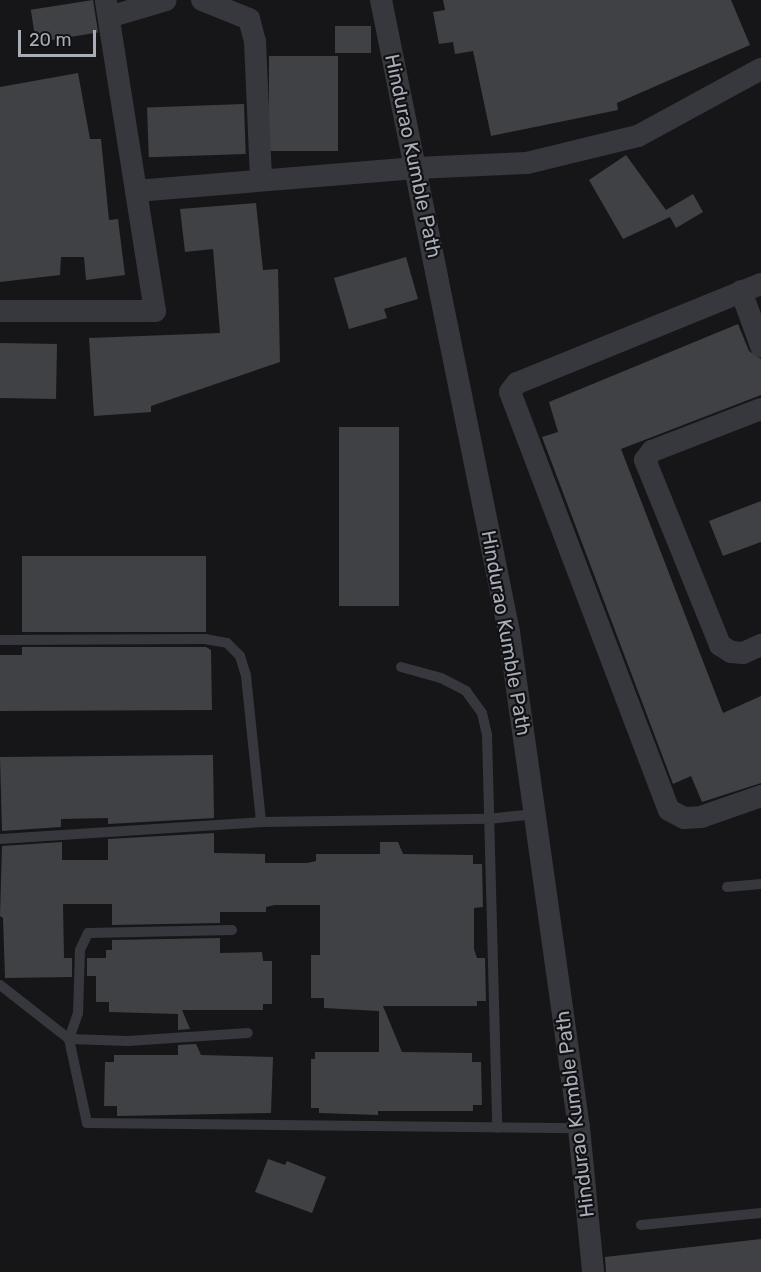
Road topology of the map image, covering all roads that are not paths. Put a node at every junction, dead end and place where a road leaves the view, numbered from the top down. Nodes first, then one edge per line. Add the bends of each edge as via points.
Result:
1 (166, 0) edge
2 (202, 0) edge
3 (381, 0) edge
4 (107, 8) edge
5 (761, 69) edge
6 (416, 168) junction
7 (261, 180) junction
8 (136, 190) junction
9 (751, 287) edge
10 (0, 311) edge
11 (761, 346) edge
12 (761, 409) edge
13 (0, 640) edge
14 (761, 645) edge
15 (401, 667) dead end
16 (761, 796) edge
17 (535, 814) junction
18 (488, 819) junction
19 (261, 822) junction
20 (0, 839) edge
21 (761, 884) edge
22 (727, 887) dead end
23 (232, 930) dead end
24 (0, 985) edge
25 (248, 1033) dead end
26 (69, 1039) junction
27 (497, 1128) junction
28 (579, 1128) junction
29 (761, 1213) edge
30 (641, 1225) dead end
31 (593, 1272) edge

1 - 4 street
2 - 7 street via 249,19 255,41
3 - 6 street, Hindurao Kumble Path
4 - 8 street
5 - 6 street via 638,136 586,152 527,163
6 - 7 street
6 - 17 street, Hindurao Kumble Path via 509,632
7 - 8 street
8 - 10 street via 155,311
9 - 11 street
9 - 16 street via 517,383 510,393 669,810 684,818 701,817
12 - 14 street via 652,451 645,460 720,645 743,653
13 - 19 lane via 205,639 227,643 240,656 246,676
15 - 18 lane via 441,678 466,691 482,713 487,735
17 - 18 lane
17 - 28 street, Hindurao Kumble Path
18 - 19 lane
18 - 27 lane
19 - 20 lane
21 - 22 lane
23 - 26 lane via 88,933 80,950 78,1013
24 - 26 lane
25 - 26 lane via 128,1041
26 - 27 lane via 87,1123
27 - 28 lane
28 - 31 street, Hindurao Kumble Path
29 - 30 lane

